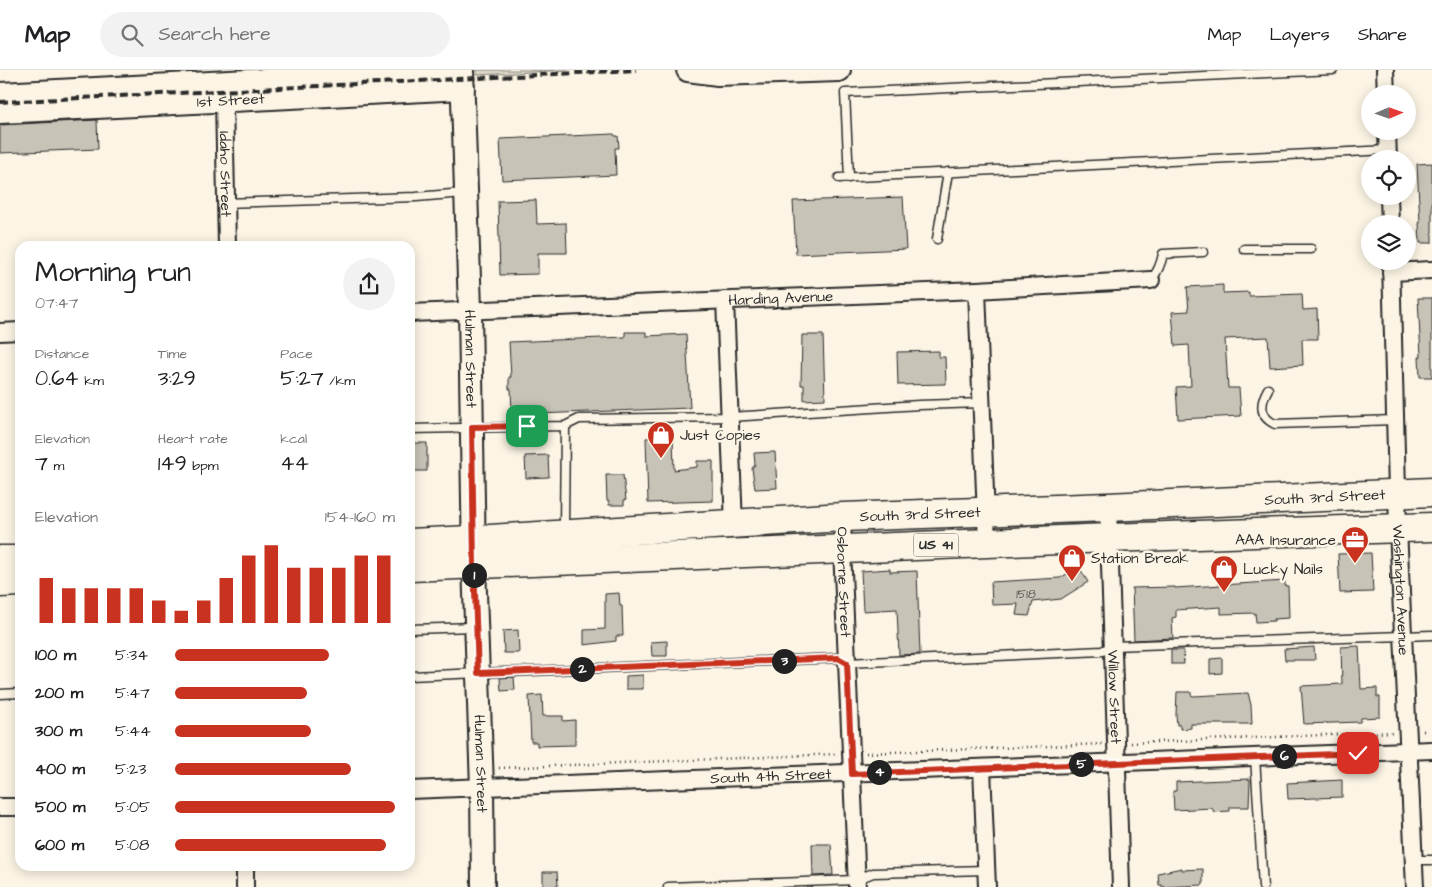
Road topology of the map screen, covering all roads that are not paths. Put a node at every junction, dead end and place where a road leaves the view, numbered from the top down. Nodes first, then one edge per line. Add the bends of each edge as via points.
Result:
1 (688, 70) edge
2 (839, 70) edge
3 (1333, 70) edge
4 (1385, 70) edge
5 (462, 76) edge
6 (1386, 85) edge
7 (0, 94) edge
8 (224, 100) junction
9 (0, 112) edge
10 (1361, 155) edge
11 (948, 172) junction
12 (838, 178) dead end
13 (849, 178) junction
14 (466, 193) junction
15 (226, 203) junction
16 (937, 239) dead end
17 (227, 241) edge
18 (1311, 248) dead end
19 (1244, 249) dead end
20 (1203, 252) dead end
21 (1416, 269) edge
22 (1391, 270) edge
23 (1432, 270) edge
24 (1151, 280) joint
25 (977, 290) junction
26 (725, 300) junction
27 (470, 309) junction
28 (415, 312) edge
29 (15, 331) edge
30 (0, 332) edge
31 (1268, 389) dead end
32 (982, 403) junction
33 (730, 417) junction
34 (1395, 420) junction
35 (565, 426) junction
36 (472, 427) junction
37 (415, 429) edge
38 (1432, 492) edge
39 (1397, 494) junction
40 (1108, 507) junction
41 (986, 511) junction
42 (843, 517) junction
43 (734, 525) junction
44 (1432, 527) edge
45 (1398, 529) junction
46 (564, 535) junction
47 (1109, 538) junction
48 (415, 544) edge
49 (988, 544) junction
50 (842, 549) junction
51 (474, 553) junction
52 (0, 560) edge
53 (15, 560) edge
54 (415, 566) edge
55 (0, 582) edge
56 (15, 582) edge
57 (476, 627) junction
58 (415, 628) edge
59 (1432, 635) edge
60 (1404, 636) junction
61 (1113, 646) junction
62 (847, 663) junction
63 (478, 673) junction
64 (415, 676) edge
65 (15, 693) edge
66 (0, 694) edge
67 (1432, 750) edge
68 (1409, 751) junction
69 (1255, 757) junction
70 (1117, 762) junction
71 (982, 768) junction
72 (852, 774) junction
73 (481, 777) junction
74 (415, 789) edge
75 (0, 807) edge
76 (15, 807) edge
77 (1414, 860) junction
78 (1432, 860) edge
79 (986, 870) junction
80 (244, 871) edge
81 (856, 884) edge
82 (245, 887) edge
83 (483, 887) edge
84 (668, 887) edge
85 (987, 887) edge
86 (1121, 887) edge
87 (1263, 887) edge
88 (1415, 887) edge

1 - 2 street via 718,74
3 - 13 lane via 845,93
4 - 6 street
5 - 7 street, 1st Street
5 - 8 street, 1st Street
5 - 14 street, Hulman Street
8 - 9 street, 1st Street
8 - 15 street, Idaho Street
10 - 11 lane
11 - 13 lane
11 - 16 lane
12 - 13 lane
14 - 15 lane
14 - 27 street, Hulman Street
15 - 17 street, Idaho Street
18 - 19 lane
20 - 24 lane via 1163,254 1162,264
21 - 23 street
22 - 34 street, Washington Avenue
24 - 25 street, Harding Avenue
25 - 26 street, Harding Avenue
25 - 32 street
26 - 27 street, Harding Avenue
26 - 33 street
27 - 28 street, Harding Avenue
27 - 36 street, Hulman Street
29 - 30 street
31 - 34 lane via 1262,402 1263,412 1267,420 1275,424
32 - 33 lane
32 - 41 street
33 - 35 lane via 579,419
33 - 43 street
34 - 39 street, Washington Avenue
35 - 36 lane
35 - 46 lane
36 - 37 lane
36 - 51 street, Hulman Street
38 - 39 highway, South 3rd Street / US 41
39 - 40 highway, South 3rd Street / US 41
39 - 45 street, Washington Avenue
40 - 41 highway, South 3rd Street / US 41
40 - 47 street, Willow Street
41 - 42 highway, South 3rd Street / US 41
41 - 49 street
42 - 43 highway, South 3rd Street / US 41
42 - 50 street, Osborne Street
43 - 46 highway, South 3rd Street / US 41
44 - 45 highway, South 3rd Street / US 41
45 - 47 highway, South 3rd Street / US 41
45 - 60 street, Washington Avenue
46 - 51 highway, South 3rd Street / US 41
47 - 49 highway, South 3rd Street / US 41
47 - 61 street, Willow Street
48 - 51 highway, South 3rd Street / US 41
49 - 50 highway, South 3rd Street / US 41
50 - 51 highway, South 3rd Street / US 41
50 - 62 street, Osborne Street
51 - 54 highway, South 3rd Street / US 41
51 - 57 street, Hulman Street
52 - 53 highway
55 - 56 highway
57 - 58 lane
57 - 63 street, Hulman Street
59 - 60 lane
60 - 61 lane
60 - 68 street, Washington Avenue
61 - 62 lane via 1102,651
61 - 70 street, Willow Street
62 - 63 lane via 838,658
62 - 72 street, Osborne Street
63 - 64 lane
63 - 73 street, Hulman Street
65 - 66 lane
67 - 68 street, South 4th Street
68 - 69 street, South 4th Street
68 - 77 street, Washington Avenue
69 - 70 street, South 4th Street
69 - 87 lane
70 - 71 street, South 4th Street
70 - 86 street, Willow Street
71 - 72 street, South 4th Street
71 - 79 street
72 - 73 street, South 4th Street
72 - 81 street, Osborne Street
73 - 74 street, South 4th Street
73 - 83 street, Hulman Street
75 - 76 street
77 - 78 lane
77 - 88 street, Washington Avenue
79 - 81 lane via 873,873
79 - 85 street
80 - 82 street
81 - 84 lane

